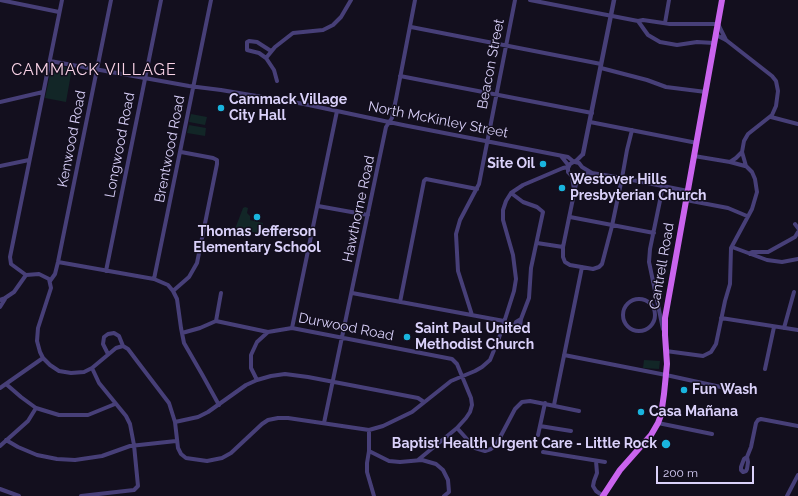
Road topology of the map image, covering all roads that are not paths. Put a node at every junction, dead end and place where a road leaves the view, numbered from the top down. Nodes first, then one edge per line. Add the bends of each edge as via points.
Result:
1 (0, 0) edge
2 (62, 0) edge
3 (111, 0) edge
4 (161, 0) edge
5 (211, 0) edge
6 (351, 0) edge
7 (415, 0) edge
8 (515, 0) edge
9 (530, 0) edge
10 (614, 0) edge
11 (669, 0) edge
12 (722, 0) edge
13 (11, 1) edge
14 (60, 12) junction
15 (611, 16) junction
16 (638, 21) junction
17 (665, 24) junction
18 (718, 24) junction
19 (411, 27) junction
20 (716, 35) junction
21 (726, 40) junction
22 (714, 43) junction
23 (506, 45) junction
24 (271, 51) junction
25 (266, 58) junction
26 (50, 61) junction
27 (601, 66) junction
28 (97, 69) junction
29 (400, 76) junction
30 (145, 78) junction
31 (277, 81) dead end
32 (194, 86) junction
33 (42, 92) junction
34 (706, 92) junction
35 (496, 94) junction
36 (0, 102) edge
37 (337, 111) junction
38 (592, 113) junction
39 (770, 117) junction
40 (389, 122) junction
41 (590, 122) junction
42 (798, 124) edge
43 (632, 130) junction
44 (487, 141) junction
45 (697, 142) junction
46 (181, 152) junction
47 (742, 152) junction
48 (583, 154) junction
49 (560, 156) junction
50 (694, 156) junction
51 (29, 160) junction
52 (574, 162) junction
53 (730, 162) junction
54 (0, 166) edge
55 (568, 166) junction
56 (581, 166) junction
57 (746, 166) junction
58 (556, 171) junction
59 (592, 173) junction
60 (570, 174) junction
61 (580, 175) junction
62 (622, 178) junction
63 (663, 186) junction
64 (477, 189) junction
65 (688, 191) junction
66 (575, 192) junction
67 (512, 193) junction
68 (686, 200) junction
69 (318, 206) junction
70 (368, 215) junction
71 (747, 216) junction
72 (570, 217) junction
73 (612, 226) junction
74 (798, 232) edge
75 (654, 233) junction
76 (537, 243) junction
77 (563, 247) junction
78 (732, 247) junction
79 (750, 254) junction
80 (798, 260) edge
81 (58, 262) junction
82 (582, 267) junction
83 (106, 271) junction
84 (26, 275) junction
85 (154, 279) junction
86 (50, 281) junction
87 (174, 291) junction
88 (794, 292) dead end
89 (221, 293) dead end
90 (352, 293) junction
91 (5, 298) junction
92 (0, 300) edge
93 (400, 302) junction
94 (0, 307) edge
95 (472, 315) junction
96 (660, 317) junction
97 (654, 318) junction
98 (721, 318) junction
99 (521, 319) dead end
100 (216, 321) junction
101 (504, 321) junction
102 (292, 328) junction
103 (774, 328) junction
104 (784, 328) junction
105 (798, 330) edge
106 (268, 332) junction
107 (182, 333) junction
108 (665, 336) junction
109 (342, 338) junction
110 (123, 346) junction
111 (666, 351) junction
112 (108, 354) junction
113 (564, 355) junction
114 (43, 358) junction
115 (92, 368) junction
116 (765, 369) dead end
117 (666, 375) junction
118 (463, 376) junction
119 (257, 380) junction
120 (333, 381) junction
121 (6, 384) junction
122 (0, 388) edge
123 (730, 389) dead end
124 (424, 402) junction
125 (115, 404) junction
126 (545, 404) junction
127 (219, 405) junction
128 (554, 405) junction
129 (36, 408) junction
130 (579, 411) dead end
131 (175, 422) junction
132 (324, 423) junction
133 (658, 423) junction
134 (540, 426) junction
135 (798, 426) edge
136 (457, 428) junction
137 (369, 430) junction
138 (571, 431) dead end
139 (712, 434) dead end
140 (538, 435) dead end
141 (6, 440) junction
142 (176, 441) junction
143 (134, 445) junction
144 (0, 446) edge
145 (369, 451) junction
146 (543, 452) dead end
147 (747, 456) dead end
148 (418, 460) junction
149 (596, 461) junction
150 (605, 462) dead end
151 (798, 475) edge
152 (0, 489) edge
153 (449, 494) edge
154 (16, 496) edge
155 (81, 496) edge
156 (374, 496) edge
157 (444, 496) edge
158 (603, 496) edge
159 (787, 496) edge

1 - 13 street
2 - 14 street
3 - 28 street, Kenwood Road
4 - 30 street, Longwood Road
5 - 32 street, Brentwood Road
6 - 24 street via 333,25 323,30 293,33
7 - 19 street, Hawthorne Road
8 - 23 street, Beacon Street
9 - 15 street
10 - 15 street
11 - 17 street
12 - 18 main road, Cantrell Road
13 - 14 street
14 - 26 street
15 - 16 street
15 - 27 street
16 - 17 street
16 - 22 street via 648,35 660,42 677,45
17 - 18 street
18 - 20 main road, Cantrell Road
18 - 21 street
19 - 23 street
19 - 29 street, Hawthorne Road
20 - 21 street
20 - 22 main road, Cantrell Road
21 - 39 street via 774,78 778,95 774,112
22 - 34 main road, Cantrell Road
23 - 27 street
23 - 35 street, Beacon Street
24 - 25 street
24 - 25 street via 257,42 247,42 247,50
25 - 31 street via 274,70
26 - 28 street, North McKinley Street
26 - 33 street
27 - 34 street via 666,87
27 - 38 street
28 - 30 street, North McKinley Street
28 - 81 street, Kenwood Road
29 - 35 street
29 - 40 street, Hawthorne Road
30 - 32 street, North McKinley Street
30 - 83 street, Longwood Road
32 - 37 street, North McKinley Street
32 - 46 street, Brentwood Road
33 - 36 street
33 - 51 street
34 - 45 main road, Cantrell Road
35 - 38 street
35 - 44 street, Beacon Street
37 - 40 street, North McKinley Street
37 - 69 street
38 - 41 street
39 - 42 street
39 - 47 street via 748,134
40 - 44 street, North McKinley Street
40 - 70 street, Hawthorne Road
41 - 43 street
41 - 48 street
43 - 45 street
43 - 62 street
44 - 49 street, North McKinley Street
44 - 64 street, Beacon Street
45 - 50 main road, Cantrell Road
46 - 85 street, Brentwood Road
46 - 87 street via 213,158 217,160 217,164 197,263 189,277
47 - 53 street
47 - 57 street
48 - 52 street
48 - 56 street
49 - 52 street, North McKinley Street via 568,157
49 - 55 street
50 - 53 street
50 - 65 main road, Cantrell Road
51 - 54 street
51 - 84 street via 10,259 13,266
52 - 55 street
52 - 56 street, North McKinley Street
53 - 57 street
55 - 58 street
55 - 60 street
56 - 59 street, North McKinley Street
56 - 61 street
57 - 71 street via 754,175 757,190 755,202
58 - 60 street
58 - 67 street via 523,185
59 - 61 street
59 - 62 street
60 - 61 street
60 - 66 street
61 - 66 street
62 - 63 street
62 - 73 street
63 - 65 street
63 - 75 street
64 - 93 street via 426,179 424,181
64 - 95 street, Beacon Street via 460,220 456,234 458,271
65 - 68 main road, Cantrell Road
66 - 72 street
67 - 76 street via 523,202 542,210
67 - 101 street via 504,206 503,220 513,255 516,279
68 - 71 street via 728,208
68 - 108 main road, Cantrell Road via 665,318
69 - 70 street
69 - 102 street
70 - 90 street, Hawthorne Road
71 - 78 street
72 - 73 street
72 - 77 street
73 - 75 street
73 - 82 street via 602,264 595,269
74 - 79 street via 768,252
75 - 96 street via 649,268
76 - 77 street
76 - 99 street via 528,298
77 - 82 street via 562,257 565,262
78 - 79 street
78 - 98 street via 730,284
79 - 80 street via 772,261
81 - 83 street
81 - 86 street, Kenwood Road
82 - 113 street
83 - 85 street
84 - 86 street via 41,274
84 - 91 street via 14,292
85 - 87 street via 165,283
86 - 114 street, Kenwood Road via 37,335 38,348
87 - 107 street
88 - 104 street
89 - 100 street
90 - 93 street
90 - 109 street, Hawthorne Road
91 - 92 street
91 - 94 street
93 - 95 street
95 - 101 street
96 - 97 street
96 - 108 street
97 - 97 street via 650,327 636,331 625,323 623,313 630,303 640,300 650,304
98 - 103 street
98 - 111 street via 716,344 709,354 696,356
100 - 106 street, Durwood Road
100 - 107 street
101 - 118 street via 490,360
102 - 106 street, Durwood Road
102 - 109 street, Durwood Road
103 - 104 street
103 - 116 street
104 - 105 street
106 - 119 street via 257,342 251,355 251,368
107 - 127 street via 186,347
108 - 111 main road, Cantrell Road
109 - 118 street, Durwood Road via 448,358 457,364
109 - 120 street, Hawthorne Road
110 - 112 street
110 - 112 street via 119,336 114,333 108,334 104,337 103,344
110 - 131 street via 164,396
111 - 117 main road, Cantrell Road
112 - 115 street
113 - 117 street
113 - 128 street
114 - 115 street via 53,368 67,373 79,373
114 - 121 street
115 - 125 street
117 - 123 street
117 - 133 main road, Cantrell Road
118 - 124 street via 451,381
118 - 136 street, Durwood Road via 472,405 468,416
119 - 120 street via 289,374
119 - 127 street
120 - 124 street via 418,398
120 - 132 street, Hawthorne Road
121 - 122 street
121 - 129 street
124 - 137 street via 405,416
125 - 129 street via 93,413 76,416 59,415
125 - 143 street via 129,421
126 - 128 street
126 - 134 street
126 - 136 street via 526,401 518,405 497,443 489,450 475,448
127 - 131 street via 198,416
128 - 130 street
129 - 141 street via 28,421
131 - 142 street
132 - 137 street
132 - 142 street via 282,417 268,420 231,452 213,461 186,458 179,451
133 - 139 street
133 - 158 main road, Cantrell Road via 651,435 620,470
134 - 138 street
134 - 140 street
135 - 147 street via 758,420
136 - 148 street, Durwood Road
137 - 145 street
141 - 143 street via 37,455 70,460 108,455
141 - 144 street
142 - 143 street
143 - 155 street via 137,488
145 - 148 street via 392,462
145 - 156 street via 367,472
146 - 149 street
148 - 153 street via 432,462 443,470 448,480
149 - 150 street
149 - 158 street via 597,473 593,486
151 - 159 street
152 - 154 street
153 - 157 street

